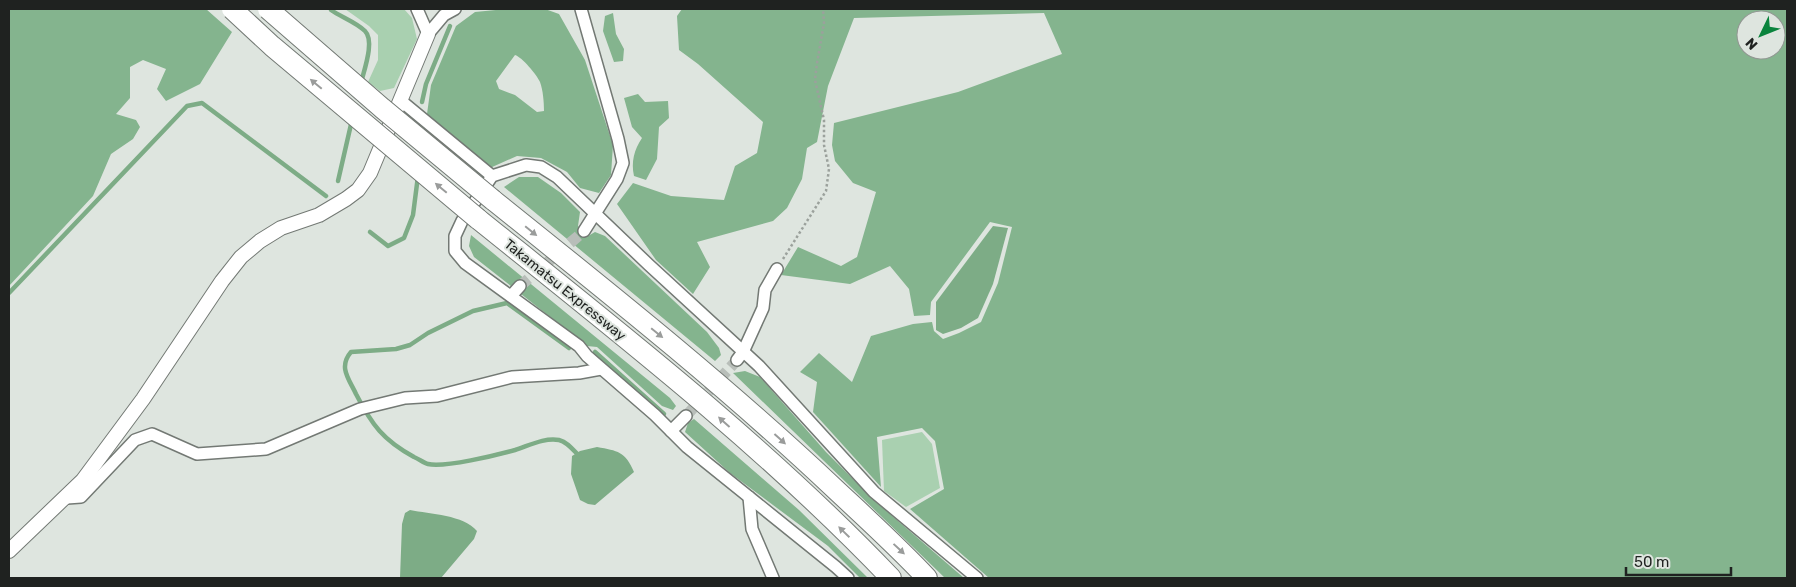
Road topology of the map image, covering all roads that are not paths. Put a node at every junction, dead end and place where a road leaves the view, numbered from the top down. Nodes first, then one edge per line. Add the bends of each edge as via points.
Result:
1 (232, 9) edge
2 (268, 9) edge
3 (417, 9) edge
4 (455, 9) edge
5 (581, 9) edge
6 (428, 34) junction
7 (400, 100) junction
8 (492, 176) junction
9 (594, 213) junction
10 (584, 231) tunnel mouth
11 (777, 269) road end
12 (520, 286) tunnel mouth
13 (511, 296) junction
14 (740, 356) junction
15 (601, 369) junction
16 (686, 416) tunnel mouth
17 (671, 431) junction
18 (750, 497) junction
19 (67, 498) junction
20 (9, 551) edge
21 (774, 578) edge
22 (848, 578) edge
23 (891, 578) edge
24 (927, 578) edge
25 (977, 578) edge

23 -> 1 highway, Takamatsu Expressway, bridge via 793,483 696,397 478,219
2 -> 24 highway, Takamatsu Expressway, bridge via 382,108 717,382 813,468
3 - 6 street
4 - 6 street via 444,15
5 - 9 street via 623,163
6 - 7 street
7 - 8 street
7 - 19 street via 370,173 358,190 319,215 281,228 241,257 222,280 143,399
8 - 9 street via 526,165 541,167 557,177
8 - 13 street via 462,221 455,236 455,251 465,263
9 - 10 street
9 - 14 street
11 - 14 street via 765,290 763,308
12 - 13 street
13 - 15 street via 579,346
14 - 25 street via 759,366 874,492
15 - 17 street
15 - 19 street via 512,377 437,396 405,398 362,409 266,449 197,454 152,434 135,440 81,496
16 - 17 street
17 - 18 street
18 - 21 street via 752,529
18 - 22 street
19 - 20 street

